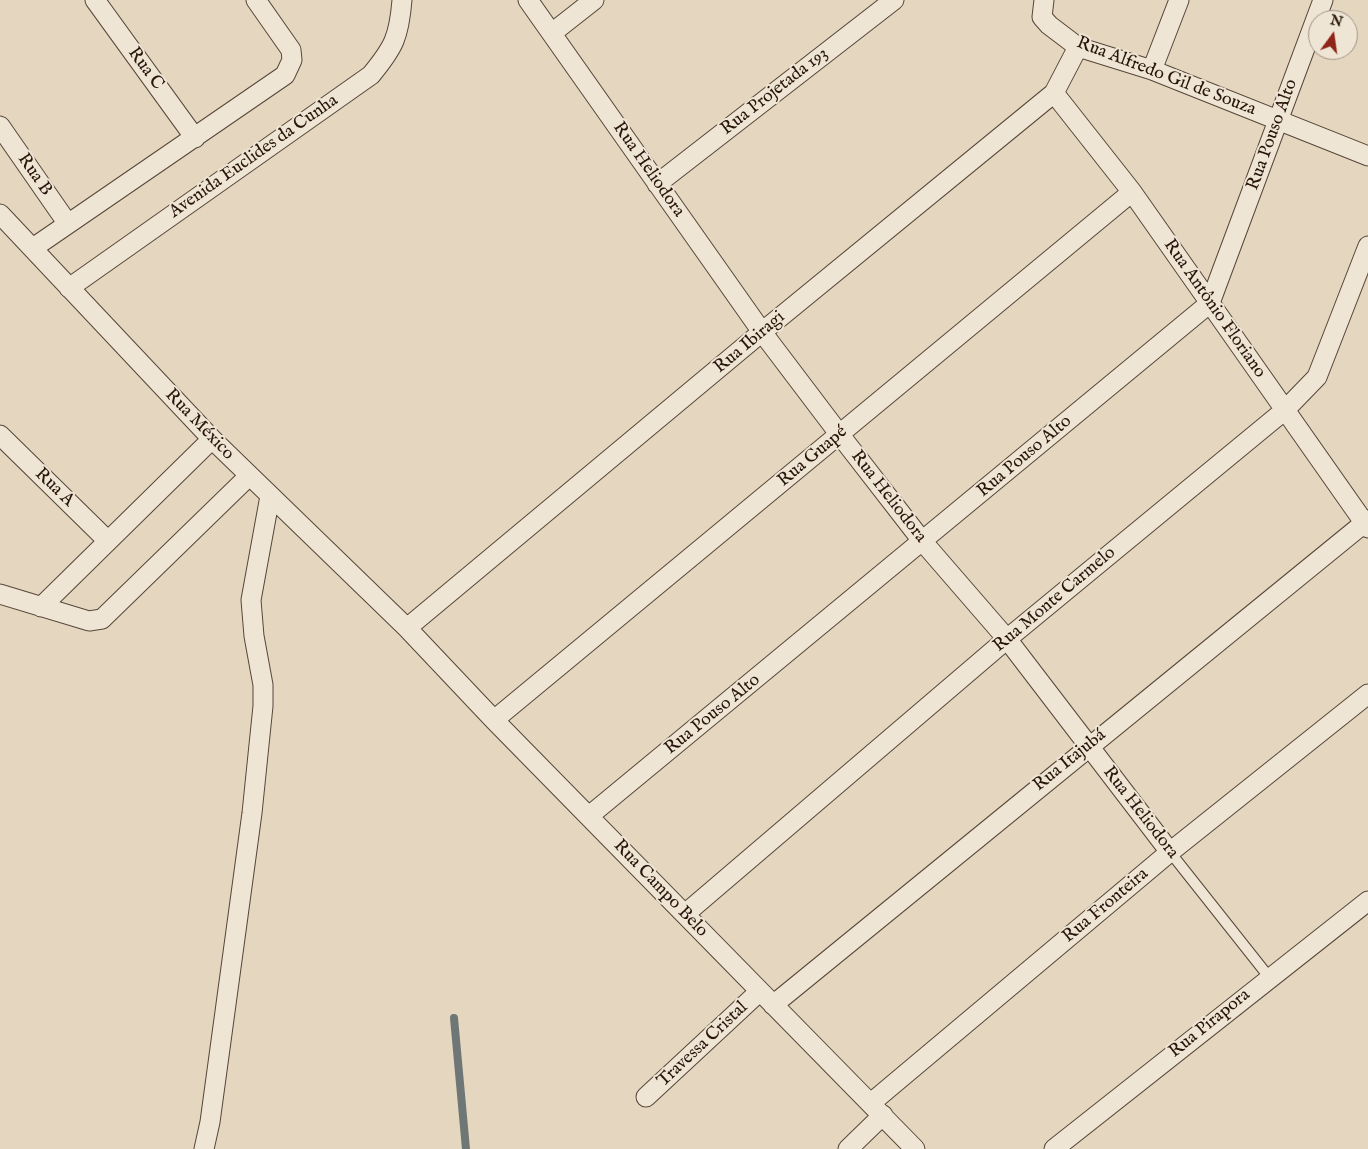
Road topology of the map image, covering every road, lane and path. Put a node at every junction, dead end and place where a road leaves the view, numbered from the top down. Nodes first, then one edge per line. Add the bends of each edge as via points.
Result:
1 (95, 0) edge
2 (256, 0) edge
3 (402, 0) edge
4 (528, 0) edge
5 (594, 0) edge
6 (894, 0) edge
7 (1044, 0) edge
8 (1179, 0) edge
9 (1323, 0) edge
10 (552, 33) junction
11 (1078, 47) junction
12 (1152, 70) junction
13 (1054, 93) junction
14 (1279, 120) junction
15 (0, 126) edge
16 (195, 138) junction
17 (1368, 156) edge
18 (657, 184) junction
19 (1132, 192) junction
20 (0, 214) edge
21 (68, 224) junction
22 (1368, 246) edge
23 (33, 248) junction
24 (69, 288) junction
25 (1210, 303) junction
26 (762, 332) junction
27 (1286, 410) junction
28 (0, 435) edge
29 (840, 435) junction
30 (212, 439) junction
31 (249, 476) junction
32 (270, 496) junction
33 (1367, 524) edge
34 (108, 541) junction
35 (923, 542) junction
36 (0, 594) edge
37 (41, 607) junction
38 (407, 628) junction
39 (1007, 639) junction
40 (1368, 694) edge
41 (494, 720) junction
42 (1088, 746) junction
43 (590, 816) junction
44 (1170, 852) junction
45 (1368, 901) edge
46 (685, 914) junction
47 (1270, 977) junction
48 (766, 998) junction
49 (646, 1098) dead end
50 (877, 1109) junction
51 (204, 1149) edge
52 (848, 1149) edge
53 (915, 1149) edge
54 (1054, 1149) edge

1 - 16 street, Rua C
2 - 16 street via 291,50 292,60 285,75
3 - 24 street, Avenida Euclides da Cunha via 400,23 390,51 370,75
4 - 10 street, Rua Heliodora
5 - 10 street
6 - 18 street, Rua Projetada 193
7 - 11 street, Rua Alfredo Gil de Souza via 1042,16
8 - 12 street
9 - 14 street, Rua Pouso Alto
10 - 18 street, Rua Heliodora
11 - 12 street, Rua Alfredo Gil de Souza
11 - 13 street, Rua Ibiragi
12 - 14 street, Rua Alfredo Gil de Souza
13 - 19 street, Rua Antônio Floriano
13 - 26 street, Rua Ibiragi
14 - 17 street, Rua Alfredo Gil de Souza
14 - 25 street, Rua Pouso Alto
15 - 21 street, Rua B
16 - 21 street
18 - 26 street, Rua Heliodora
19 - 25 street, Rua Antônio Floriano
19 - 29 street, Rua Guapé
20 - 23 street, Rua México
21 - 23 street
22 - 27 street, Rua Monte Carmelo via 1317,377
23 - 24 street, Rua México
24 - 30 street, Rua México
25 - 27 street, Rua Antônio Floriano
25 - 35 street, Rua Pouso Alto
26 - 29 street, Rua Heliodora
26 - 38 street, Rua Ibiragi
27 - 33 street, Rua Antônio Floriano
27 - 39 street, Rua Monte Carmelo
28 - 34 street, Rua A
29 - 35 street, Rua Heliodora
29 - 41 street, Rua Guapé
30 - 31 street, Rua México
30 - 34 street
31 - 32 street, Rua México
31 - 37 street via 102,619 89,621
32 - 38 street, Rua México
32 - 51 street via 252,600 263,706 252,812
33 - 42 street, Rua Itajubá
34 - 37 street
35 - 39 street, Rua Heliodora
35 - 43 street, Rua Pouso Alto
36 - 37 street
38 - 41 street, Rua Campo Belo
39 - 42 street, Rua Heliodora
39 - 46 street, Rua Monte Carmelo
40 - 44 street, Rua Fronteira
41 - 43 street, Rua Campo Belo
42 - 44 street, Rua Heliodora
42 - 48 street, Rua Itajubá
43 - 46 street, Rua Campo Belo
44 - 47 lane, Rua Heliodora
44 - 50 street, Rua Fronteira
45 - 47 street, Rua Pirapora
46 - 48 street, Rua Campo Belo
47 - 54 street, Rua Pirapora
48 - 49 street, Travessa Cristal
48 - 50 street, Rua Campo Belo
50 - 52 street, Rua Fronteira
50 - 53 street, Rua Campo Belo

